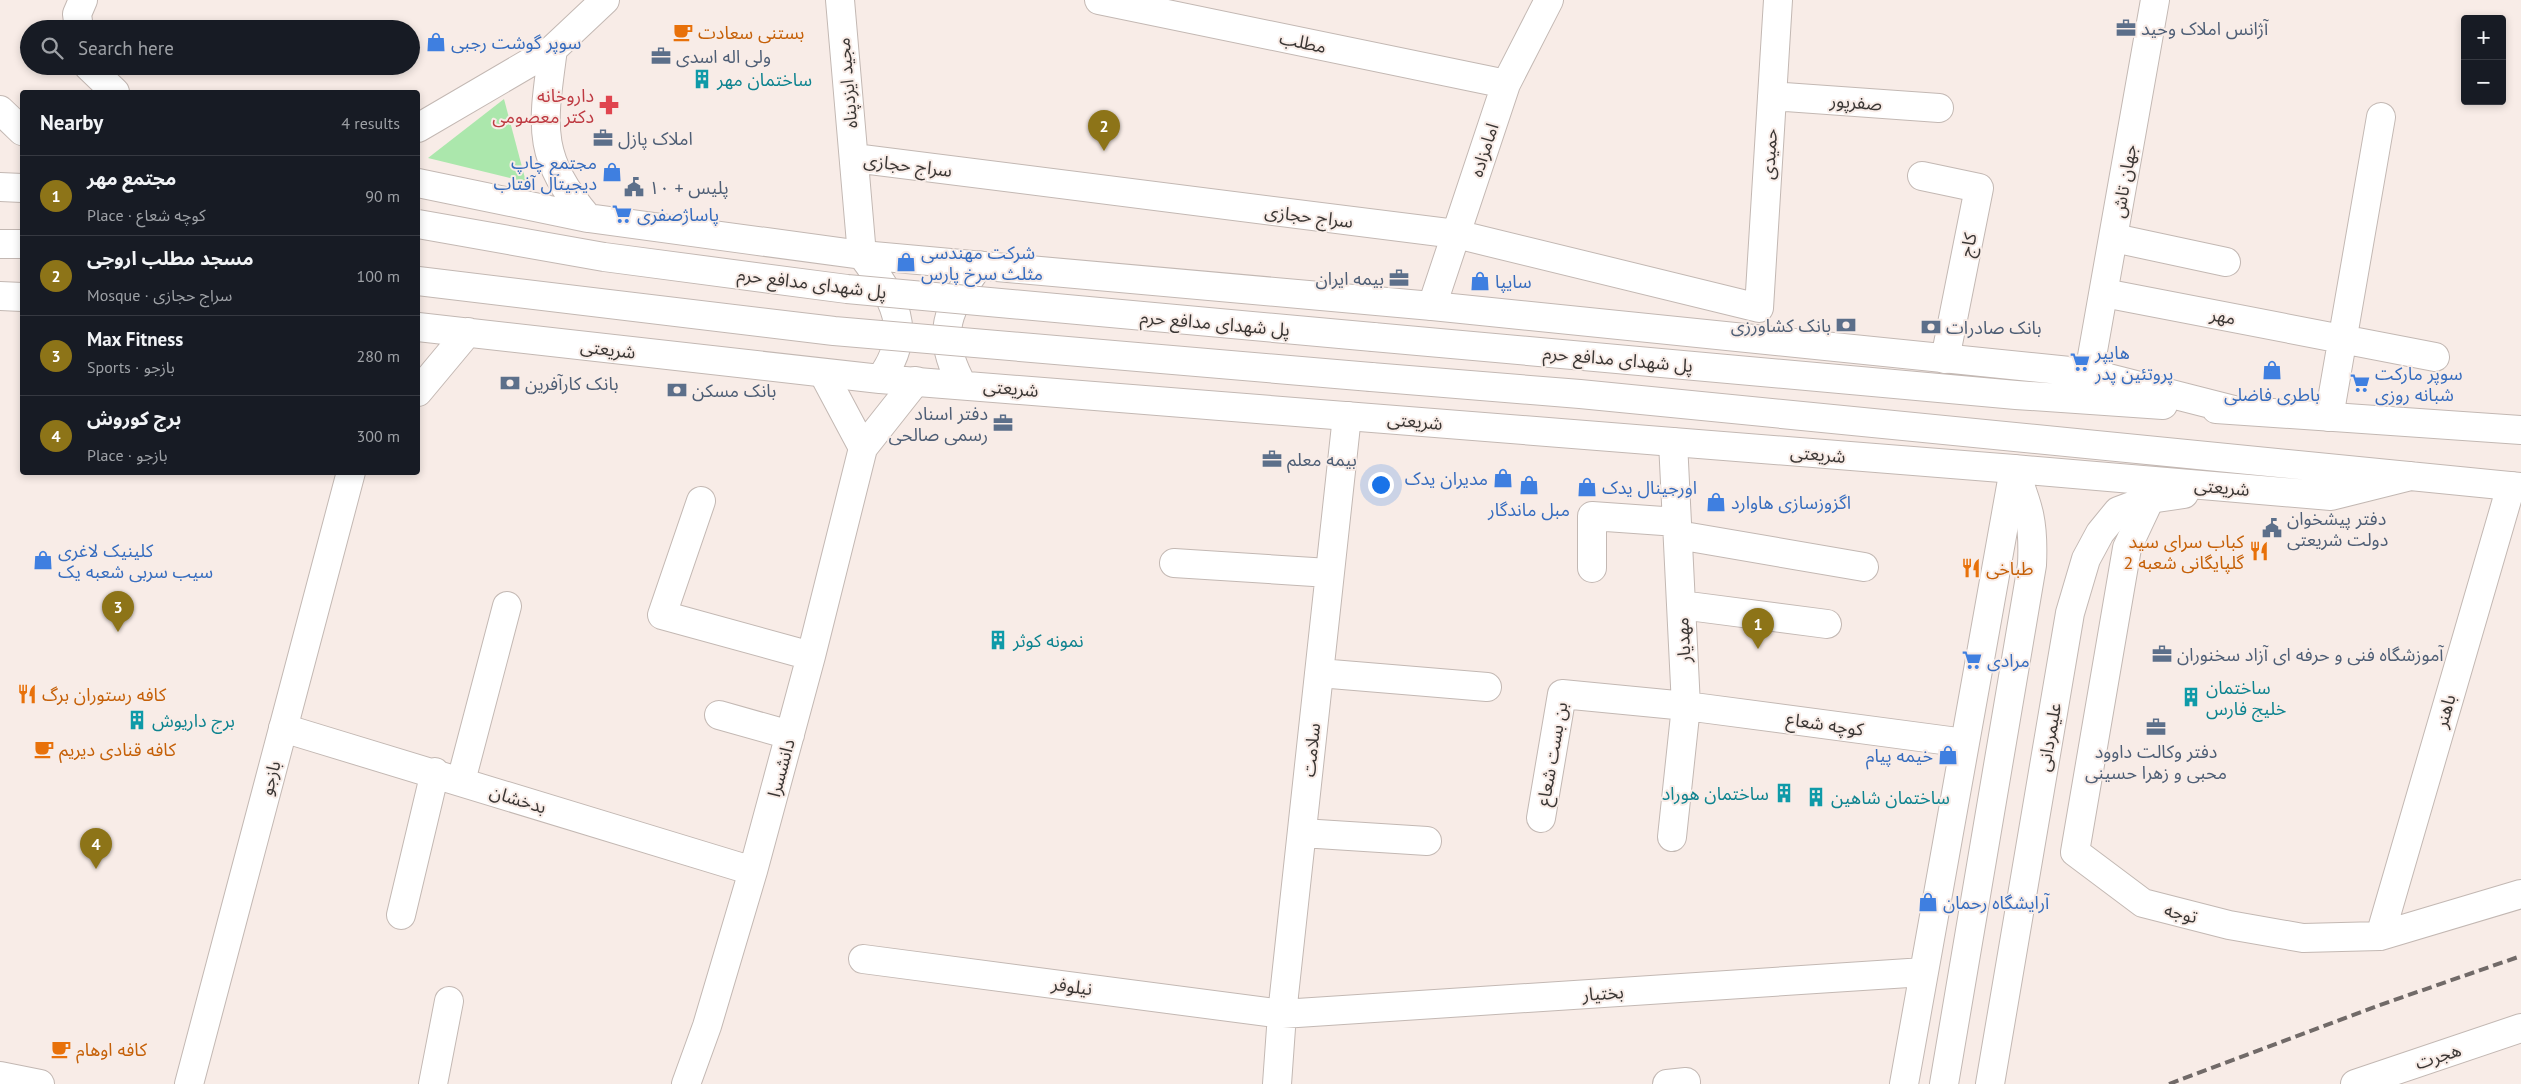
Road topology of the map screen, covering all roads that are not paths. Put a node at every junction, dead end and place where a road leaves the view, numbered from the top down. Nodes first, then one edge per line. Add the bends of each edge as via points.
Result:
1 (83, 0) edge
2 (605, 0) edge
3 (840, 0) edge
4 (1099, 0) edge
5 (1549, 0) edge
6 (1778, 0) edge
7 (2156, 0) edge
8 (78, 20) edge
9 (553, 49) junction
10 (97, 75) edge
11 (1506, 84) junction
12 (113, 90) edge
13 (1772, 96) junction
14 (1940, 108) dead end
15 (0, 110) edge
16 (2381, 117) dead end
17 (420, 127) edge
18 (20, 130) edge
19 (20, 132) edge
20 (0, 134) edge
21 (854, 158) junction
22 (1922, 176) dead end
23 (420, 183) edge
24 (0, 187) edge
25 (20, 188) edge
26 (588, 218) junction
27 (420, 224) edge
28 (1456, 234) junction
29 (2114, 238) junction
30 (0, 244) edge
31 (20, 244) edge
32 (862, 255) junction
33 (2226, 262) dead end
34 (980, 265) junction
35 (420, 281) edge
36 (2104, 293) junction
37 (1432, 306) junction
38 (1759, 308) joint
39 (420, 327) edge
40 (468, 332) junction
41 (2342, 339) junction
42 (2434, 357) dead end
43 (1945, 359) junction
44 (2090, 370) junction
45 (823, 373) junction
46 (880, 379) junction
47 (916, 381) junction
48 (962, 384) junction
49 (420, 390) edge
50 (2234, 410) junction
51 (1347, 416) junction
52 (2329, 417) junction
53 (2521, 430) edge
54 (1674, 442) junction
55 (863, 448) junction
56 (2014, 469) junction
57 (350, 475) edge
58 (2411, 476) junction
59 (2516, 486) edge
60 (2227, 487) junction
61 (2150, 499) junction
62 (701, 501) dead end
63 (1678, 528) junction
64 (1174, 563) dead end
65 (1864, 567) dead end
66 (1592, 568) dead end
67 (1329, 573) junction
68 (1681, 604) junction
69 (507, 606) dead end
70 (1827, 624) dead end
71 (811, 656) junction
72 (1319, 673) junction
73 (1487, 687) dead end
74 (1686, 706) junction
75 (718, 715) dead end
76 (283, 728) junction
77 (790, 735) junction
78 (1965, 743) junction
79 (435, 772) junction
80 (462, 781) junction
81 (1541, 818) dead end
82 (1302, 833) junction
83 (1672, 837) dead end
84 (1427, 841) dead end
85 (753, 871) junction
86 (2521, 894) edge
87 (401, 915) dead end
88 (2380, 936) junction
89 (863, 959) dead end
90 (1924, 972) junction
91 (449, 1002) dead end
92 (1282, 1014) junction
93 (2521, 1029) edge
94 (0, 1076) edge
95 (40, 1084) edge
96 (189, 1084) edge
97 (432, 1084) edge
98 (686, 1084) edge
99 (1277, 1084) edge
100 (1904, 1084) edge
101 (1944, 1084) edge
102 (1990, 1084) edge
103 (2355, 1084) edge

1 - 8 street
2 - 9 street
3 - 21 street, مجید ایزدپناه
4 - 11 street, مطلب
5 - 11 street, امامزاده
6 - 13 street, حمیدی
7 - 29 street, جهان تاش
9 - 17 street
9 - 26 street via 546,105 547,146 558,178
10 - 12 street
11 - 28 street, امامزاده
13 - 14 street, صفرپور
13 - 38 street, حمیدی
15 - 18 street
16 - 41 street
19 - 20 street
21 - 28 street, سراج حجازی
21 - 32 street, مجید ایزدپناه
22 - 43 street, کاج via 1979,188
23 - 26 street
24 - 25 street
26 - 32 street
27 - 50 street, پل شهدای مدافع حرم, bridge via 604,257 847,289 2016,395
28 - 37 street, امامزاده
28 - 38 street, سراج حجازی
29 - 33 street
29 - 36 street, جهان تاش
30 - 31 street
32 - 34 street
32 - 46 street via 891,297 897,314 896,352
34 - 37 street
34 - 48 street via 959,293 947,330 946,347
35 - 58 street, شریعتی, bridge via 834,331 1580,394
36 - 41 street, مهر
36 - 44 street, جهان تاش
37 - 43 street
39 - 40 street, شریعتی
40 - 45 street, شریعتی
40 - 49 street
41 - 42 street, مهر
41 - 52 street
43 - 44 street
44 - 50 street
45 - 46 street, شریعتی
45 - 55 street
46 - 47 street, شریعتی
47 - 48 street, شریعتی
47 - 55 street, دانشسرا
48 - 51 street, شریعتی
50 - 52 street
51 - 54 street, شریعتی
51 - 67 street, سلامت
52 - 53 street
54 - 56 street, شریعتی
54 - 63 street, مهدیار
55 - 71 street, دانشسرا
56 - 60 street, شریعتی
56 - 78 street
56 - 101 street via 2030,511 2032,565
57 - 76 street, بازجو
58 - 59 street, شریعتی
58 - 60 street, شریعتی via 2331,496
59 - 88 street, باهنر
60 - 61 street, علیمردانی
61 - 88 street, توجه via 2127,548 2075,852 2143,903 2229,925 2303,938
61 - 102 street, علیمردانی via 2118,511 2100,533 2086,558 2072,605
62 - 71 street via 662,615
63 - 65 street
63 - 66 street via 1592,516
63 - 68 street, مهدیار
64 - 67 street
67 - 72 street, سلامت
68 - 70 street
68 - 74 street, مهدیار
69 - 80 street
71 - 77 street, دانشسرا
72 - 73 street
72 - 82 street, سلامت
74 - 78 street, کوچه شعاع
74 - 81 street, بن بست شعاع via 1562,694
74 - 83 street, مهدیار
75 - 77 street
76 - 79 street, بدخشان
76 - 96 street, بازجو
77 - 85 street, دانشسرا
78 - 90 street
79 - 80 street, بدخشان
79 - 87 street
80 - 85 street, بدخشان
82 - 84 street
82 - 92 street, سلامت
85 - 98 street, دانشسرا via 707,1026
86 - 88 street, توجه
89 - 92 street, نیلوفر
90 - 92 street, بختیار
90 - 100 street
91 - 97 street
92 - 99 street, سلامت
93 - 103 street, هجرت
94 - 95 street

